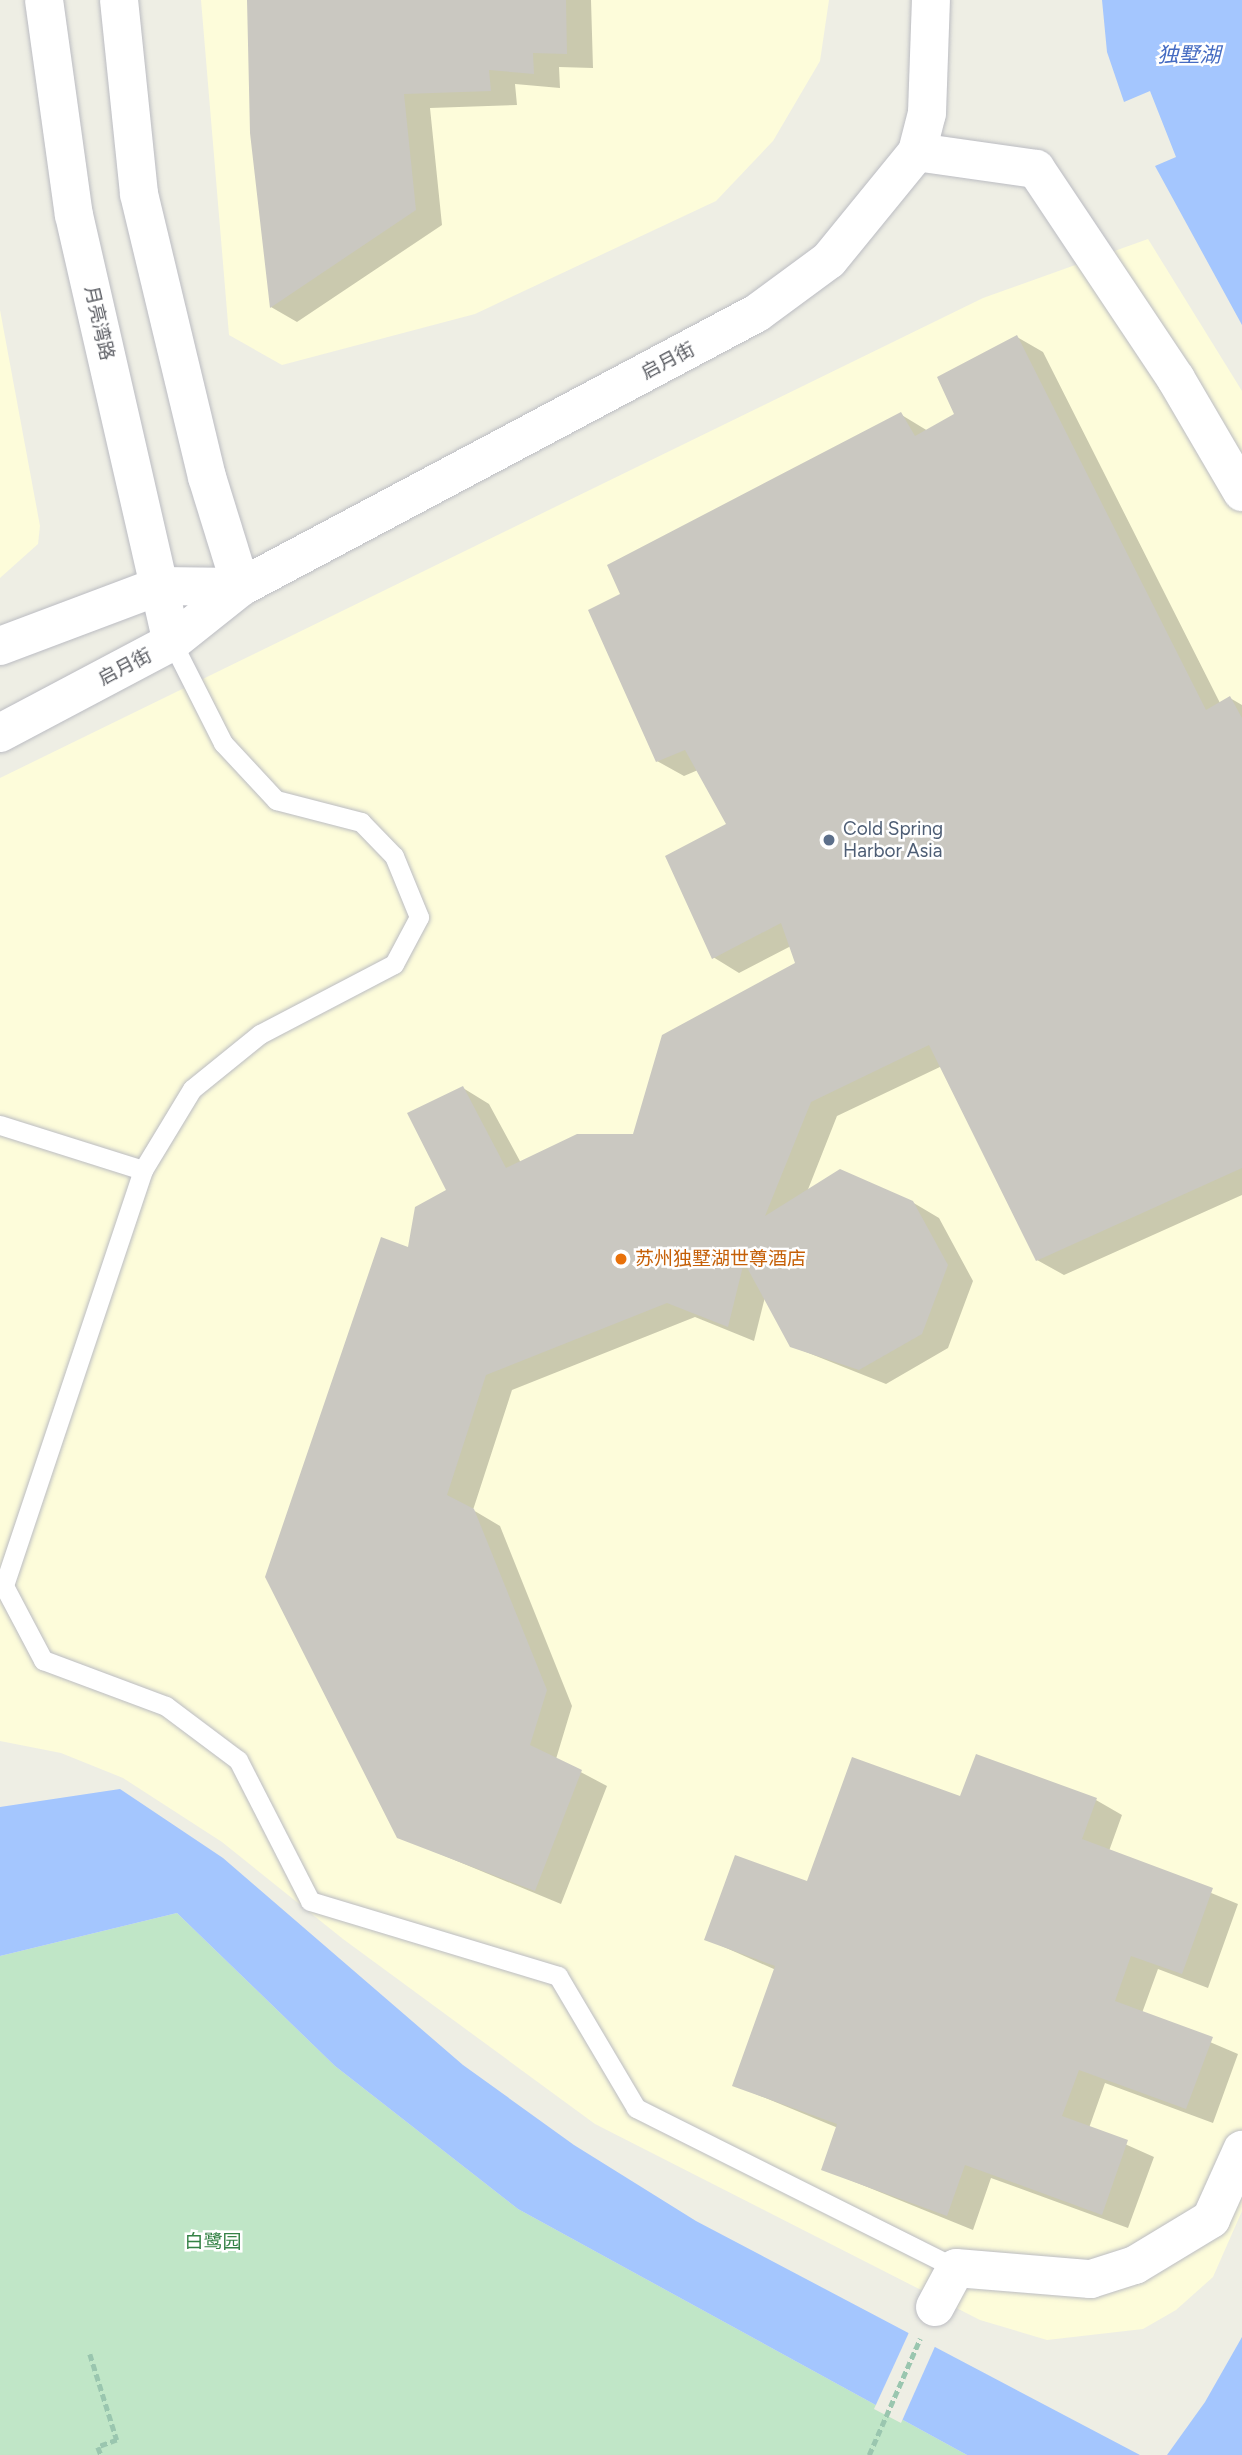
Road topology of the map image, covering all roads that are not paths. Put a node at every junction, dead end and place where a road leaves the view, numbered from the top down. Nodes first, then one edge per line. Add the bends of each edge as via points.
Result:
1 (44, 0) edge
2 (119, 0) edge
3 (931, 0) edge
4 (917, 152) junction
5 (1242, 492) edge
6 (160, 586) junction
7 (241, 587) junction
8 (172, 642) junction
9 (0, 646) edge
10 (0, 733) edge
11 (0, 1125) edge
12 (143, 1170) junction
13 (1242, 2150) edge
14 (956, 2267) junction
15 (935, 2307) road end

1 - 6 street, 月亮湾路 via 74,215
2 - 7 street via 139,194 207,477
3 - 4 street, 启月街 via 927,113
4 - 5 street via 1036,169 1176,379
4 - 7 street, 启月街 via 829,260 757,313
6 - 7 street, 启月街
6 - 8 street, 月亮湾路
6 - 9 street, 启月街
7 - 8 street, 启月街
8 - 10 street, 启月街
8 - 12 lane via 223,743 276,800 361,822 394,856 419,917 394,964 260,1034 192,1089
11 - 12 lane
12 - 14 lane via 4,1586 43,1660 166,1706 239,1760 310,1901 558,1976 636,2108
13 - 14 street via 1211,2219 1135,2265 1091,2278
14 - 15 street

